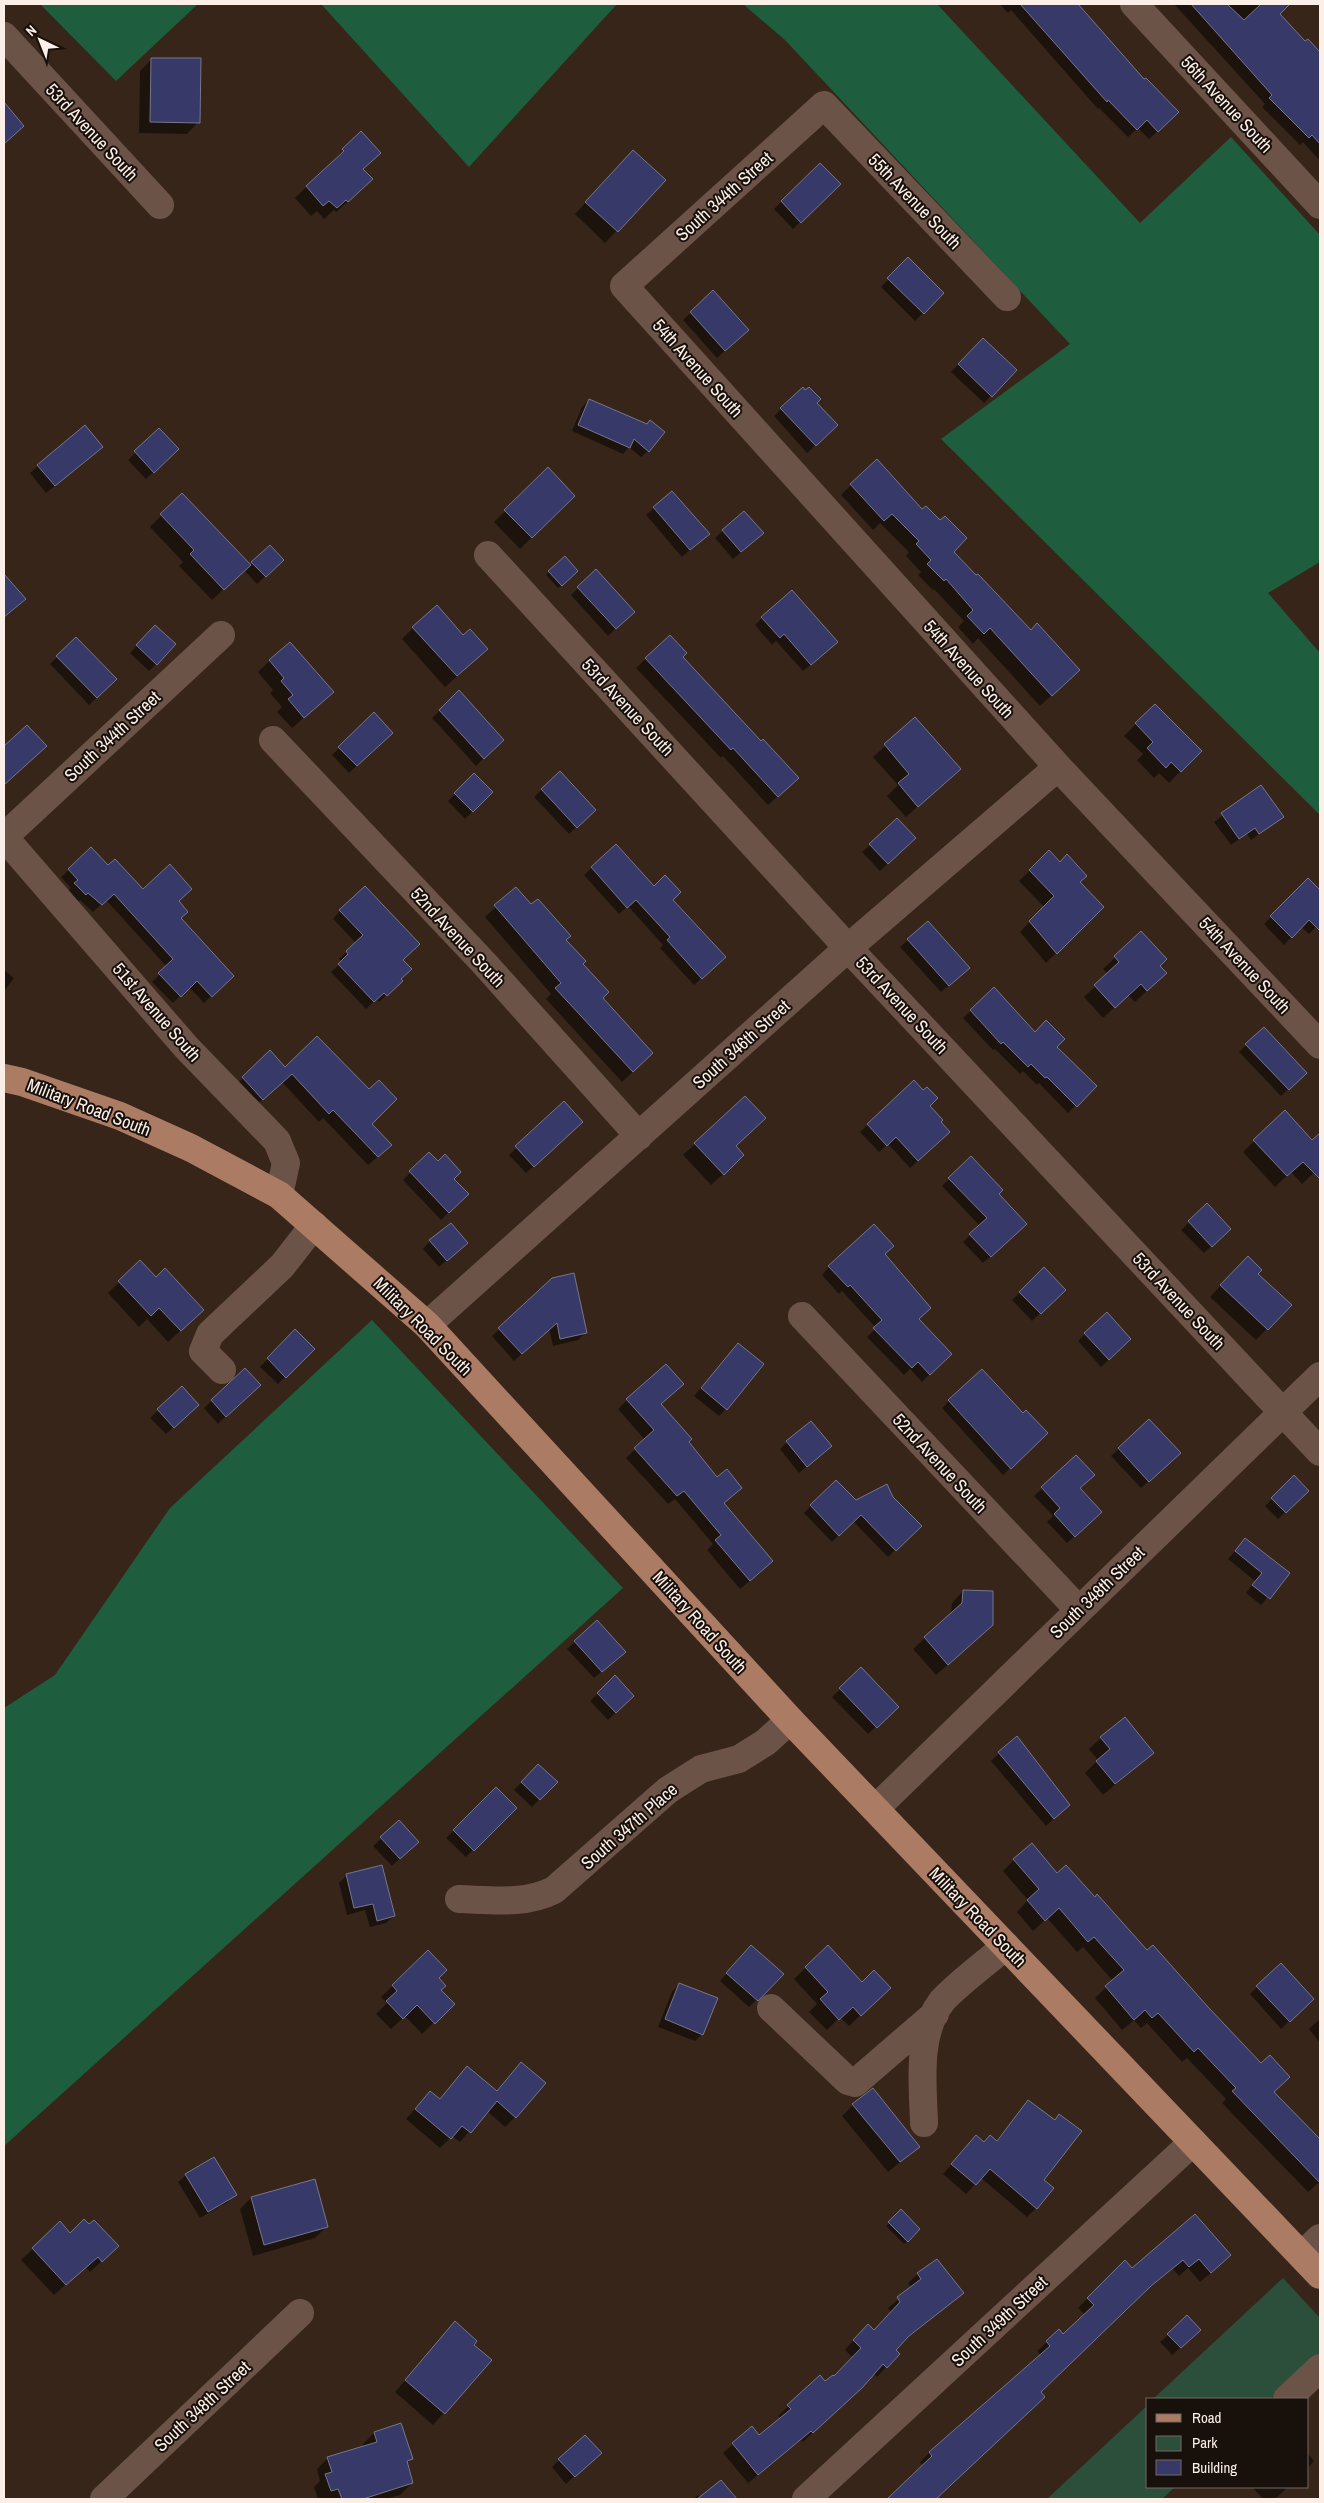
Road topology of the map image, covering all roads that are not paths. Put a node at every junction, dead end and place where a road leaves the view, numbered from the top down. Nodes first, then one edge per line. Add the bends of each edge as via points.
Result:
1 (1134, 4) edge
2 (4, 36) edge
3 (824, 106) joint
4 (160, 205) dead end
5 (1320, 205) edge
6 (624, 286) joint
7 (1006, 296) dead end
8 (488, 555) dead end
9 (221, 636) dead end
10 (274, 740) dead end
11 (1058, 767) junction
12 (4, 837) edge
13 (848, 948) junction
14 (1320, 1045) edge
15 (4, 1078) edge
16 (639, 1136) junction
17 (279, 1195) junction
18 (314, 1225) junction
19 (802, 1316) dead end
20 (427, 1325) junction
21 (222, 1370) dead end
22 (1320, 1376) edge
23 (1283, 1411) junction
24 (1320, 1452) edge
25 (1078, 1609) junction
26 (790, 1720) junction
27 (875, 1809) junction
28 (459, 1899) dead end
29 (1006, 1946) junction
30 (772, 2008) dead end
31 (935, 2014) junction
32 (924, 2124) dead end
33 (1193, 2142) junction
34 (1311, 2247) edge
35 (1320, 2274) edge
36 (300, 2313) dead end
37 (1320, 2368) edge
38 (1288, 2398) edge
39 (104, 2499) edge
40 (806, 2499) edge

1 - 5 street, 56th Avenue South
2 - 4 street, 53rd Avenue South
3 - 6 street, South 344th Street
3 - 7 street, 55th Avenue South
6 - 11 street, 54th Avenue South
8 - 13 street, 53rd Avenue South
9 - 12 street, South 344th Street
10 - 16 street, 52nd Avenue South
11 - 13 street, South 346th Street
11 - 14 street, 54th Avenue South
12 - 17 street, 51st Avenue South via 186,1046 277,1141 286,1163
13 - 16 street, South 346th Street
13 - 23 street, 53rd Avenue South
15 - 17 main road, Military Road South via 120,1116 191,1148
16 - 20 street, South 346th Street
17 - 18 main road, Military Road South
18 - 20 main road, Military Road South
18 - 21 street via 282,1266 210,1334 203,1351
19 - 25 street, 52nd Avenue South
20 - 26 main road, Military Road South
22 - 23 street, South 348th Street
23 - 24 street, 53rd Avenue South
23 - 25 street, South 348th Street
25 - 27 street, South 348th Street
26 - 27 main road, Military Road South
26 - 28 street, South 347th Place via 766,1742 739,1759 702,1769 668,1790 554,1890 536,1898 515,1901
27 - 29 main road, Military Road South
29 - 31 street via 943,2001
29 - 33 main road, Military Road South
30 - 31 street via 848,2081 855,2083
31 - 32 street via 928,2026 923,2068
33 - 34 main road, Military Road South
33 - 40 street, South 349th Street
34 - 35 main road, Military Road South
36 - 39 street, South 348th Street
37 - 38 street

